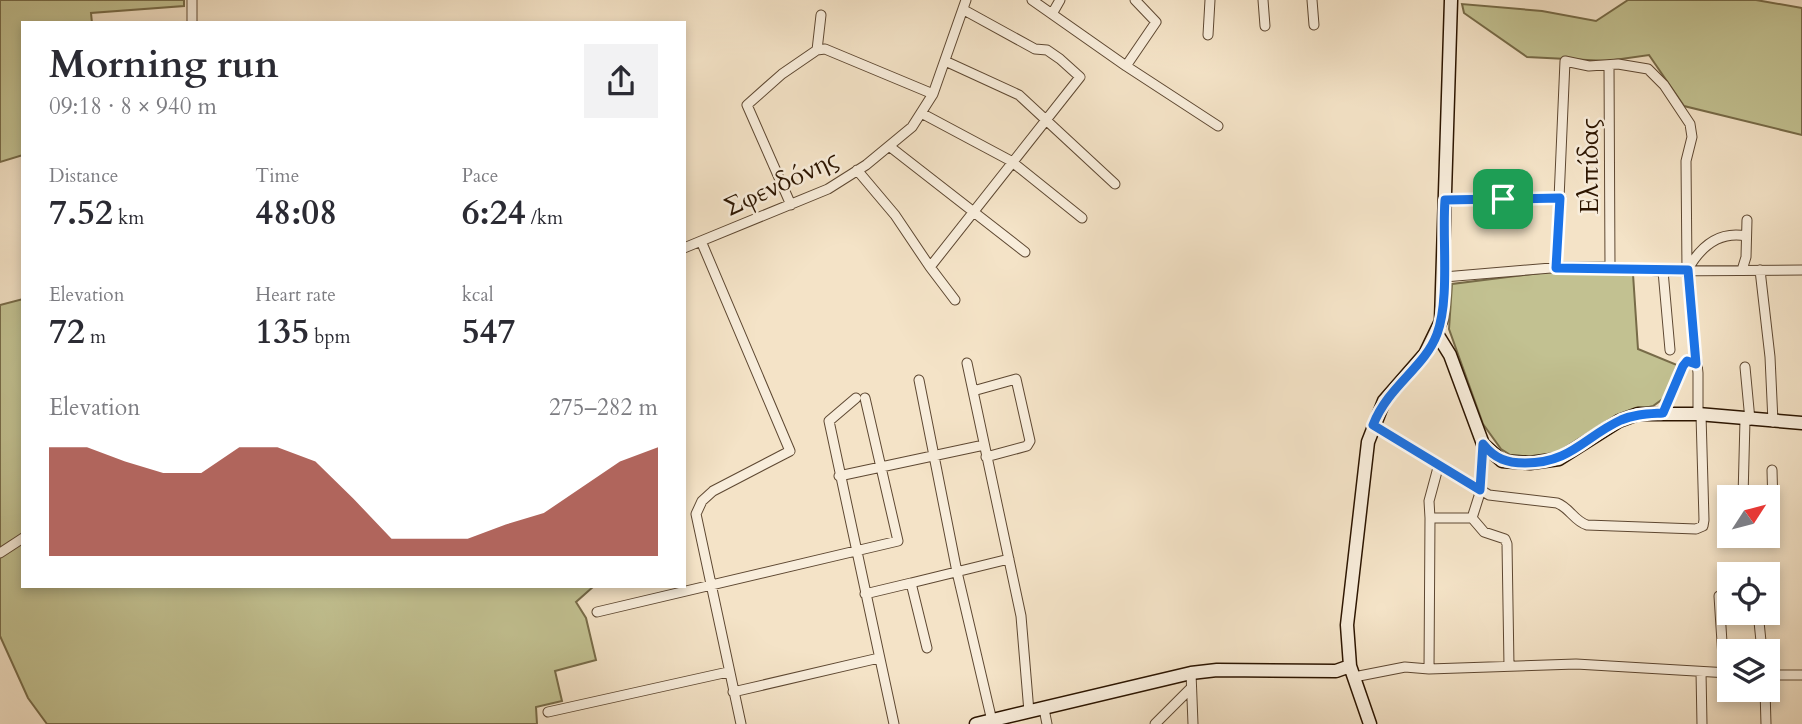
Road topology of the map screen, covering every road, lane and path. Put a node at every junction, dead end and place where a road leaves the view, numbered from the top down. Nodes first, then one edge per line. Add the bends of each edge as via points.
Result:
1 (192, 0) edge
2 (1032, 0) edge
3 (1060, 0) edge
4 (1135, 0) edge
5 (1210, 0) edge
6 (1263, 0) edge
7 (1312, 0) edge
8 (1451, 0) edge
9 (965, 5) edge
10 (1052, 14) junction
11 (821, 15) dead end
12 (192, 21) edge
13 (1314, 25) dead end
14 (1265, 26) dead end
15 (1208, 35) dead end
16 (817, 50) junction
17 (945, 61) junction
18 (1126, 66) junction
19 (1609, 66) junction
20 (933, 94) junction
21 (923, 114) junction
22 (1049, 120) junction
23 (1218, 125) dead end
24 (889, 146) junction
25 (1011, 162) junction
26 (857, 170) junction
27 (1115, 184) dead end
28 (1560, 198) junction
29 (1445, 200) junction
30 (791, 205) junction
31 (972, 213) junction
32 (1082, 218) dead end
33 (1746, 220) dead end
34 (1746, 236) junction
35 (701, 241) junction
36 (686, 247) edge
37 (1025, 252) dead end
38 (930, 267) junction
39 (1610, 267) junction
40 (1556, 268) junction
41 (1688, 270) junction
42 (1742, 270) junction
43 (1760, 270) junction
44 (1802, 270) edge
45 (1662, 271) junction
46 (1444, 277) junction
47 (955, 300) dead end
48 (1437, 334) junction
49 (1670, 350) dead end
50 (967, 363) dead end
51 (1696, 364) junction
52 (1745, 367) dead end
53 (919, 380) dead end
54 (973, 391) junction
55 (1663, 413) junction
56 (1699, 415) junction
57 (1747, 420) junction
58 (1773, 422) junction
59 (1802, 423) edge
60 (1373, 425) junction
61 (1483, 444) junction
62 (984, 445) junction
63 (934, 456) junction
64 (986, 457) junction
65 (1439, 464) junction
66 (880, 469) junction
67 (1772, 470) dead end
68 (839, 476) junction
69 (1744, 485) edge
70 (1772, 485) edge
71 (1480, 490) junction
72 (1430, 518) junction
73 (1472, 518) junction
74 (21, 539) edge
75 (0, 552) edge
76 (855, 552) junction
77 (1009, 559) junction
78 (957, 572) junction
79 (911, 583) junction
80 (709, 586) junction
81 (865, 594) junction
82 (597, 612) dead end
83 (927, 648) dead end
84 (879, 658) junction
85 (1509, 666) junction
86 (1429, 669) junction
87 (728, 672) junction
88 (1352, 672) junction
89 (1701, 672) junction
90 (1191, 673) junction
91 (1717, 673) edge
92 (1780, 675) edge
93 (1802, 675) edge
94 (1191, 688) junction
95 (733, 692) junction
96 (1765, 702) edge
97 (1044, 709) junction
98 (548, 712) dead end
99 (1029, 712) junction
100 (983, 723) edge
101 (741, 724) edge
102 (894, 724) edge
103 (1046, 724) edge
104 (1155, 724) edge
105 (1193, 724) edge
106 (1370, 724) edge
107 (1702, 724) edge
108 (1766, 724) edge

1 - 12 street
2 - 10 street
3 - 10 street
4 - 18 street via 1156,22
5 - 15 street
6 - 14 street
7 - 13 street
8 - 29 street
9 - 17 street, Σφενδόνης
9 - 22 street via 1047,51 1080,78
10 - 18 street
11 - 16 street
16 - 20 street via 825,49
16 - 30 street via 747,104
17 - 20 street, Σφενδόνης
17 - 22 street via 1019,95
18 - 23 street
19 - 28 street via 1565,61
19 - 39 street, Ελπίδας
19 - 41 street via 1648,69 1690,124
20 - 21 street, Σφενδόνης
21 - 24 street, Σφενδόνης
21 - 25 street
22 - 25 street
22 - 27 street
24 - 26 street, Σφενδόνης
24 - 31 street
25 - 31 street
25 - 32 street
26 - 30 street, Σφενδόνης
26 - 38 street
28 - 29 street
28 - 40 street
29 - 46 street
30 - 35 street, Σφενδόνης
31 - 37 street
31 - 38 street
33 - 34 street
34 - 41 street via 1717,238 1705,245
34 - 42 street
35 - 36 street, Σφενδόνης
35 - 80 street via 790,451 728,481 702,501 696,514
38 - 47 street
39 - 40 street
39 - 45 street
40 - 46 street
41 - 42 street
41 - 45 street
41 - 51 street
42 - 43 street
43 - 44 street
43 - 58 street
45 - 49 street
46 - 48 street
48 - 60 street via 1384,401
48 - 61 street via 1450,355
50 - 54 street
51 - 55 street via 1687,361 1683,366
51 - 56 street
52 - 57 street
53 - 63 street
54 - 62 street
54 - 64 street via 1016,379 1030,441 1027,446
55 - 56 street
55 - 61 street via 1619,421 1559,459 1514,463 1490,454
56 - 57 street
56 - 71 street via 1703,526 1696,529 1587,525 1557,503
57 - 58 street
57 - 69 street
58 - 59 street
60 - 65 street
60 - 88 street via 1351,574 1347,625
61 - 71 street
62 - 63 street
62 - 64 street
63 - 66 street
63 - 78 street
64 - 77 street
65 - 71 street
65 - 72 street via 1429,501
66 - 68 street
66 - 68 street via 861,398 829,421
66 - 76 street via 898,541
67 - 70 street
68 - 76 street
71 - 73 street
72 - 73 street
72 - 86 street
73 - 85 street via 1484,532 1505,539 1507,544
74 - 75 street
76 - 80 street
76 - 81 street
77 - 78 street
77 - 99 street via 1021,616
78 - 79 street
78 - 100 street via 972,625
79 - 81 street
79 - 83 street
80 - 82 street
80 - 87 street
81 - 84 street
84 - 95 street
84 - 102 street
85 - 86 street
85 - 89 street via 1576,664
86 - 88 street
87 - 95 street
87 - 98 street
88 - 90 street
88 - 106 street
89 - 91 street
89 - 107 street
90 - 94 street
90 - 97 street
92 - 93 street
94 - 104 street
94 - 105 street
95 - 101 street
96 - 108 street
97 - 99 street
97 - 103 street
99 - 100 street

